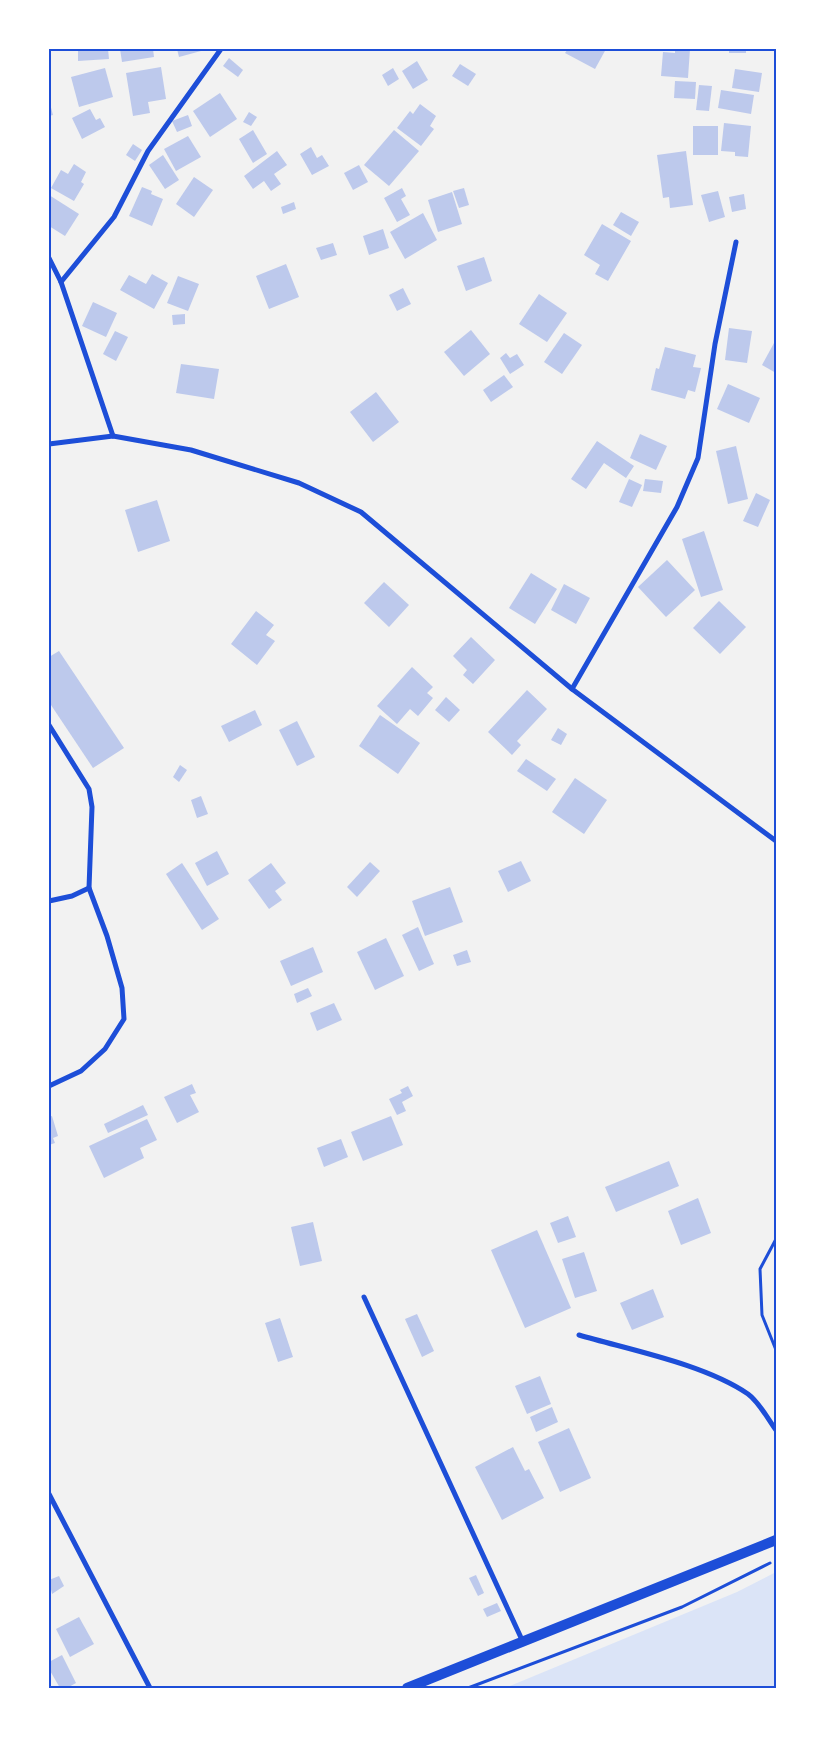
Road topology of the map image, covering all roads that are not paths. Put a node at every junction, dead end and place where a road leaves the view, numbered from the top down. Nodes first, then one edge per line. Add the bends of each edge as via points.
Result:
1 (221, 49) edge
2 (736, 242) dead end
3 (49, 258) edge
4 (61, 282) junction
5 (113, 436) junction
6 (49, 444) edge
7 (572, 688) junction
8 (49, 725) edge
9 (776, 841) edge
10 (89, 888) junction
11 (49, 901) edge
12 (49, 1086) edge
13 (364, 1296) dead end
14 (578, 1335) dead end
15 (776, 1430) edge
16 (49, 1494) edge
17 (776, 1540) edge
18 (524, 1642) junction
19 (150, 1688) edge
20 (407, 1688) edge

1 - 4 street via 148,151 114,218
2 - 7 street via 715,344 698,458 677,507
3 - 4 street
4 - 5 street
5 - 6 street
5 - 7 street via 190,450 299,483 360,512
7 - 9 street
8 - 10 street via 89,789 92,807
10 - 11 street
10 - 12 street via 108,936 122,988 124,1020 105,1050 81,1071
13 - 18 street
14 - 15 street via 688,1367 726,1382 750,1395
16 - 19 street
17 - 18 main road
18 - 20 main road

